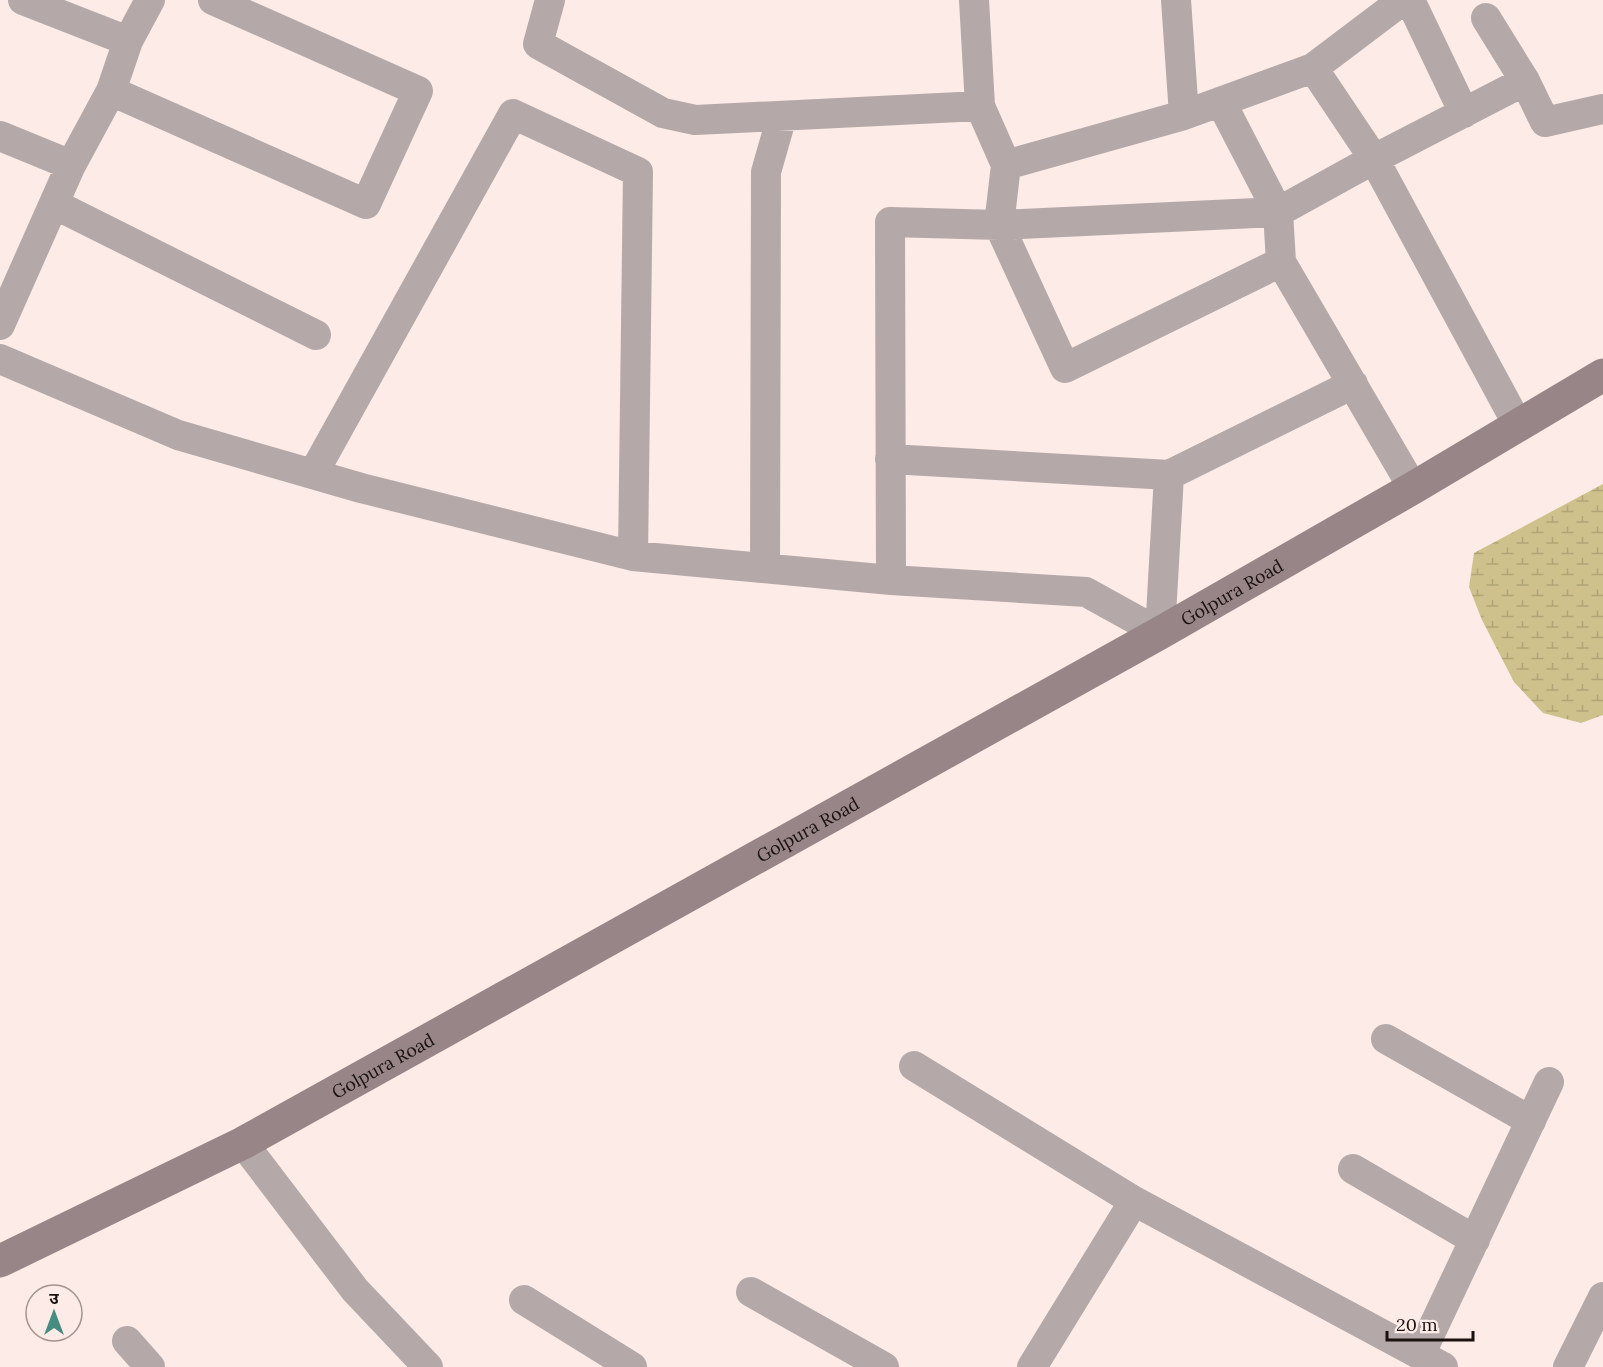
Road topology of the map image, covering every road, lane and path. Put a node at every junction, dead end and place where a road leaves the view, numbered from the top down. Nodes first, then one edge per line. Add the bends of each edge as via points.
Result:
1 (150, 0) edge
2 (213, 0) edge
3 (550, 0) edge
4 (974, 0) edge
5 (1176, 0) edge
6 (1403, 0) edge
7 (1410, 0) edge
8 (36, 2) edge
9 (1486, 18) dead end
10 (128, 41) junction
11 (1312, 68) junction
12 (1526, 81) junction
13 (111, 90) junction
14 (1221, 102) junction
15 (980, 106) junction
16 (1603, 109) edge
17 (1464, 113) junction
18 (1184, 115) junction
19 (782, 116) junction
20 (0, 136) edge
21 (1374, 159) junction
22 (71, 165) junction
23 (1006, 165) junction
24 (54, 204) junction
25 (1278, 212) junction
26 (999, 225) junction
27 (1281, 262) junction
28 (10, 276) edge
29 (0, 325) edge
30 (316, 335) dead end
31 (0, 359) edge
32 (1603, 375) edge
33 (1353, 384) junction
34 (1518, 425) junction
35 (890, 459) junction
36 (313, 474) junction
37 (1168, 476) junction
38 (1413, 488) junction
39 (633, 556) junction
40 (765, 568) junction
41 (891, 580) junction
42 (1160, 633) junction
43 (1386, 1039) dead end
44 (914, 1066) dead end
45 (1549, 1082) dead end
46 (1531, 1121) junction
47 (243, 1143) junction
48 (1353, 1169) dead end
49 (1134, 1202) junction
50 (1475, 1240) junction
51 (0, 1261) edge
52 (751, 1293) dead end
53 (1603, 1297) edge
54 (524, 1300) dead end
55 (127, 1341) dead end
56 (1432, 1361) edge
57 (150, 1367) edge
58 (428, 1367) edge
59 (632, 1367) edge
60 (884, 1367) edge
61 (1032, 1367) edge
62 (1568, 1367) edge

1 - 10 street
2 - 13 street via 418,91 366,204
3 - 19 street via 538,44 663,113 695,120
4 - 15 street
5 - 18 street
6 - 11 street
7 - 17 street
8 - 10 street
9 - 12 street
10 - 13 street
11 - 14 street
11 - 21 street
12 - 16 street via 1545,122
12 - 17 street
13 - 22 street
14 - 18 street
14 - 25 street
15 - 19 street
15 - 23 street
17 - 21 street
18 - 23 street
19 - 40 street via 766,172
20 - 22 street
21 - 25 street
21 - 34 street
22 - 24 street
23 - 26 street
24 - 28 street
24 - 30 street
25 - 26 street
25 - 27 street
26 - 27 street via 1065,368
26 - 35 street via 890,222
27 - 33 street
28 - 29 street
31 - 36 street via 178,435
32 - 34 street, Golpura Road
33 - 37 street
33 - 38 street
34 - 38 street, Golpura Road
35 - 37 street
35 - 41 street
36 - 39 street
36 - 39 street via 513,114 638,172
37 - 42 street
38 - 42 street, Golpura Road
39 - 40 street
40 - 41 street
41 - 42 street via 1086,592
42 - 47 street, Golpura Road
43 - 46 street
44 - 49 street
45 - 46 street
46 - 50 street
47 - 51 street, Golpura Road
47 - 58 street via 355,1290
48 - 50 street
49 - 56 street
49 - 61 street
50 - 56 street
52 - 60 street
53 - 62 street
54 - 59 street
55 - 57 street

